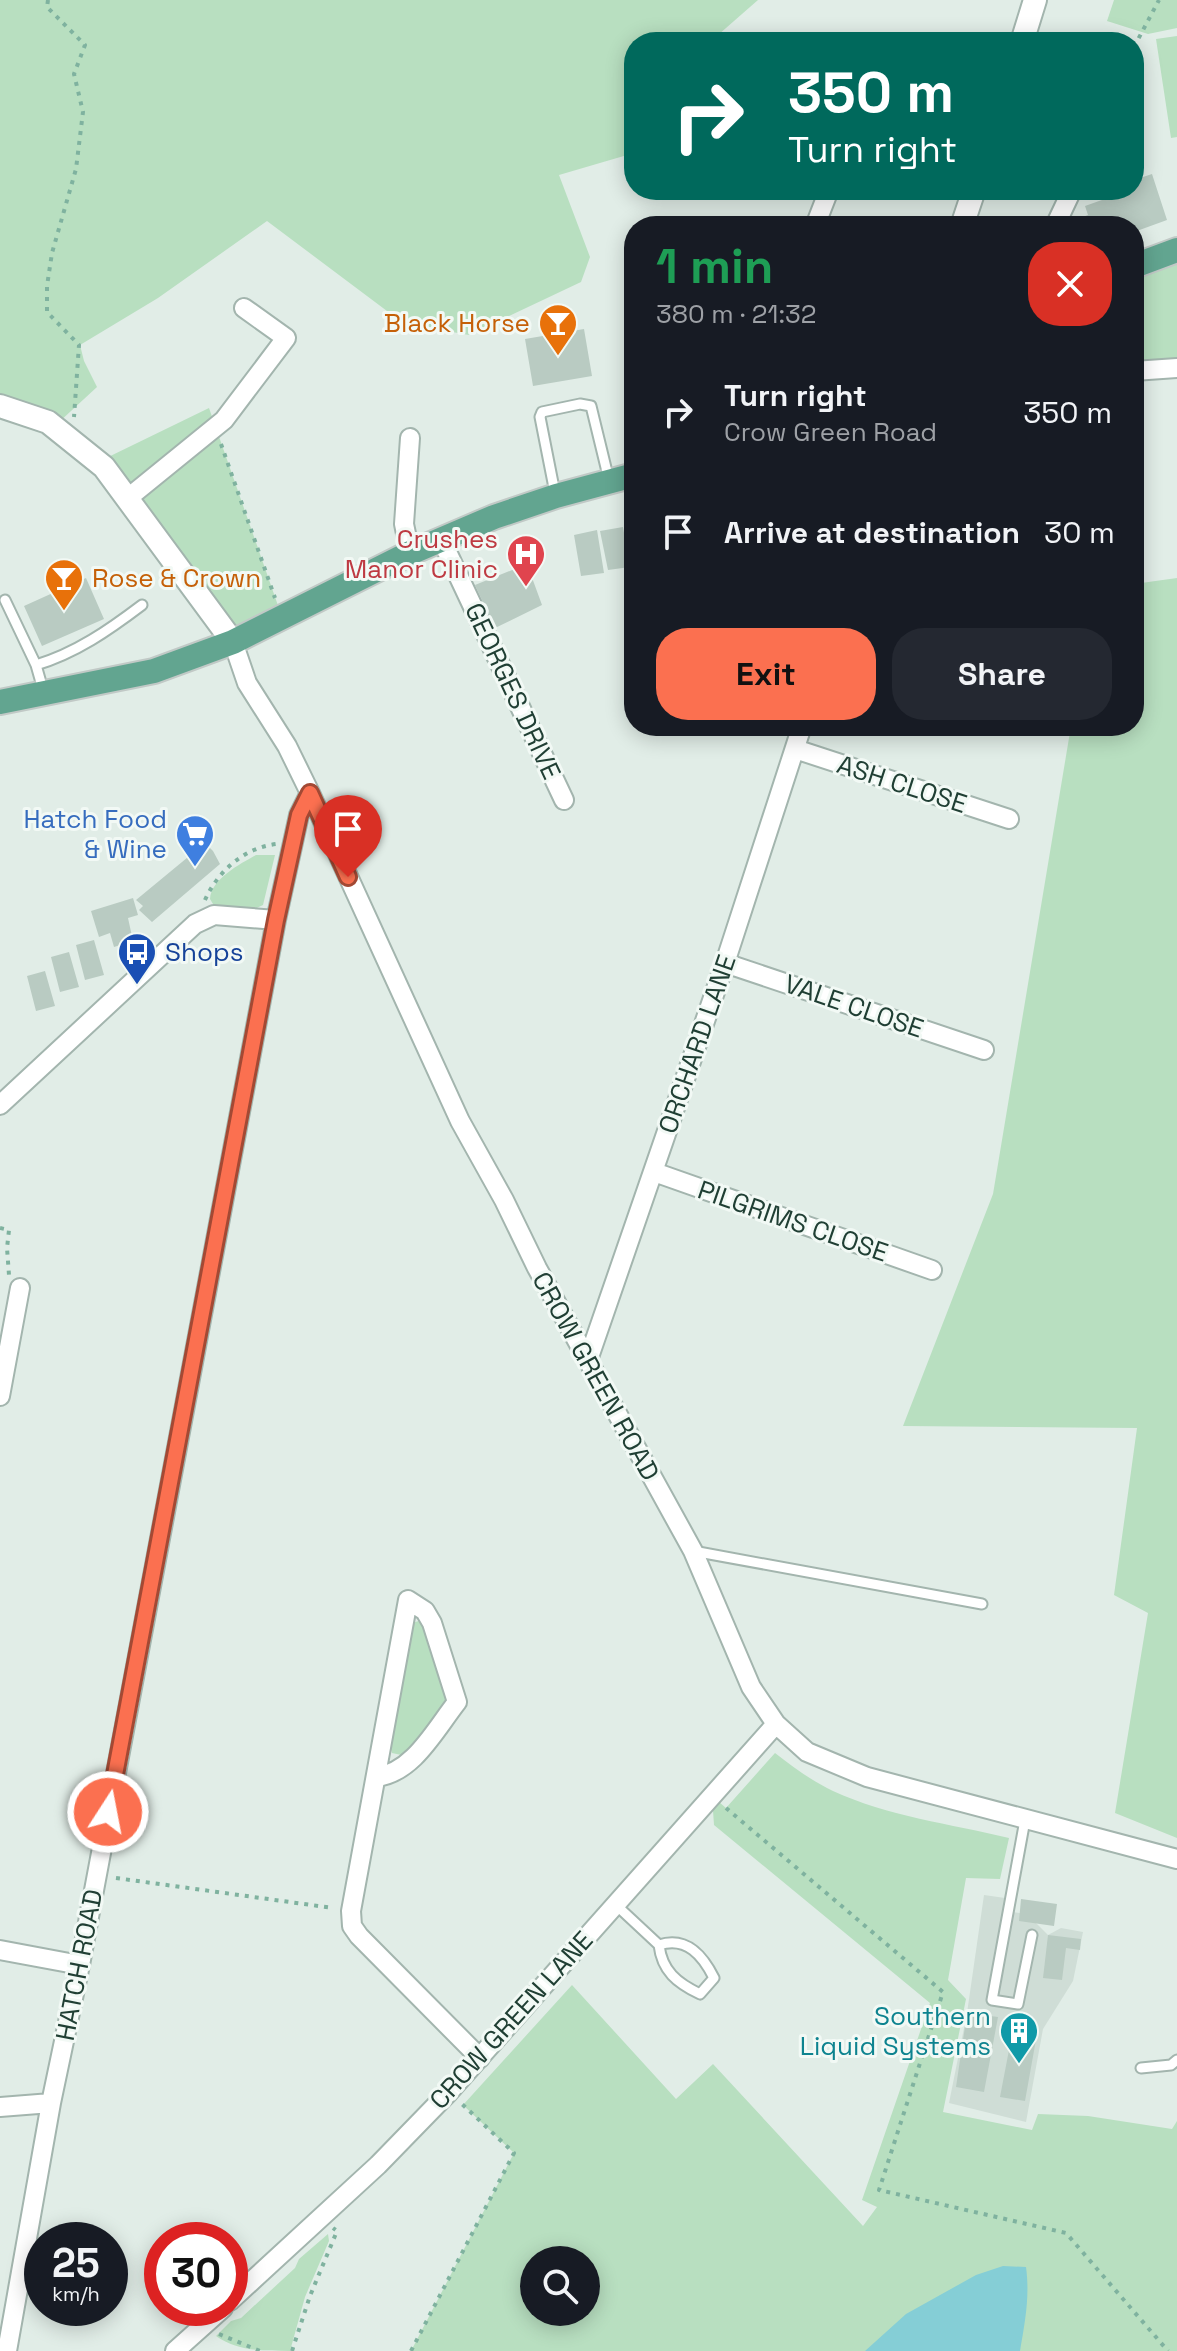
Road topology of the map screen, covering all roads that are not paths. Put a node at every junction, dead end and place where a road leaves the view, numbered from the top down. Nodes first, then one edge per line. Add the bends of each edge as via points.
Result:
1 (1035, 0) edge
2 (1025, 32) edge
3 (1177, 250) edge
4 (1144, 262) edge
5 (244, 308) dead end
6 (1177, 368) edge
7 (1144, 370) edge
8 (0, 406) edge
9 (410, 438) dead end
10 (624, 478) edge
11 (609, 482) junction
12 (556, 496) junction
13 (128, 498) junction
14 (441, 539) junction
15 (410, 553) junction
16 (5, 600) dead end
17 (142, 605) dead end
18 (233, 642) junction
19 (36, 665) junction
20 (45, 694) junction
21 (0, 702) edge
22 (799, 736) edge
23 (795, 749) junction
24 (310, 793) junction
25 (564, 800) dead end
26 (1009, 819) dead end
27 (276, 920) junction
28 (725, 963) junction
29 (984, 1050) dead end
30 (0, 1105) edge
31 (654, 1172) junction
32 (932, 1270) dead end
33 (20, 1288) road end
34 (588, 1360) junction
35 (0, 1396) edge
36 (693, 1551) junction
37 (982, 1604) dead end
38 (776, 1724) junction
39 (376, 1777) junction
40 (1025, 1820) junction
41 (1177, 1859) edge
42 (615, 1904) junction
43 (1032, 1935) dead end
44 (659, 1945) junction
45 (0, 1950) edge
46 (80, 1965) junction
47 (480, 2058) junction
48 (1177, 2060) edge
49 (1141, 2068) dead end
50 (51, 2103) junction
51 (0, 2107) edge
52 (248, 2285) edge
53 (203, 2326) edge
54 (7, 2351) edge
55 (175, 2351) edge

1 - 2 street
3 - 4 main road
5 - 13 street via 286,338 224,420
6 - 7 street
8 - 13 street via 48,422 104,467
9 - 15 street via 404,524
10 - 11 main road
11 - 12 main road
11 - 12 lane via 591,406 542,412
12 - 14 main road
13 - 18 street
14 - 15 main road
14 - 25 street, GEORGES DRIVE
15 - 18 main road
16 - 19 lane
17 - 19 lane via 68,653
18 - 20 main road via 154,671
18 - 24 street, CROW GREEN ROAD via 247,683
19 - 20 lane
20 - 21 main road
22 - 23 street, ORCHARD LANE
23 - 26 street, ASH CLOSE
23 - 28 street, ORCHARD LANE
24 - 27 street, HATCH ROAD via 299,815
24 - 34 street, CROW GREEN ROAD via 460,1121
27 - 30 street via 214,915 195,924
27 - 46 street, HATCH ROAD
28 - 29 street, VALE CLOSE
28 - 31 street, ORCHARD LANE
31 - 32 street, PILGRIMS CLOSE
31 - 34 street, ORCHARD LANE
33 - 35 street
34 - 36 street, CROW GREEN ROAD
36 - 37 lane
36 - 38 street, CROW GREEN ROAD via 751,1687
38 - 40 street, CROW GREEN ROAD via 807,1752 867,1777
38 - 42 street, CROW GREEN LANE
39 - 39 street via 405,1615 408,1600 432,1623 457,1702 410,1762 390,1776
39 - 47 street via 352,1926
40 - 41 street, CROW GREEN ROAD
40 - 43 lane via 992,2000 1018,2004
42 - 44 lane
42 - 47 street, CROW GREEN LANE
44 - 44 lane via 661,1962 681,1985 700,1994 714,1978 705,1959 686,1945
45 - 46 street
46 - 50 street, HATCH ROAD
47 - 52 street, CROW GREEN LANE via 378,2165
48 - 49 lane
50 - 51 street
50 - 54 street, HATCH ROAD
53 - 55 street

